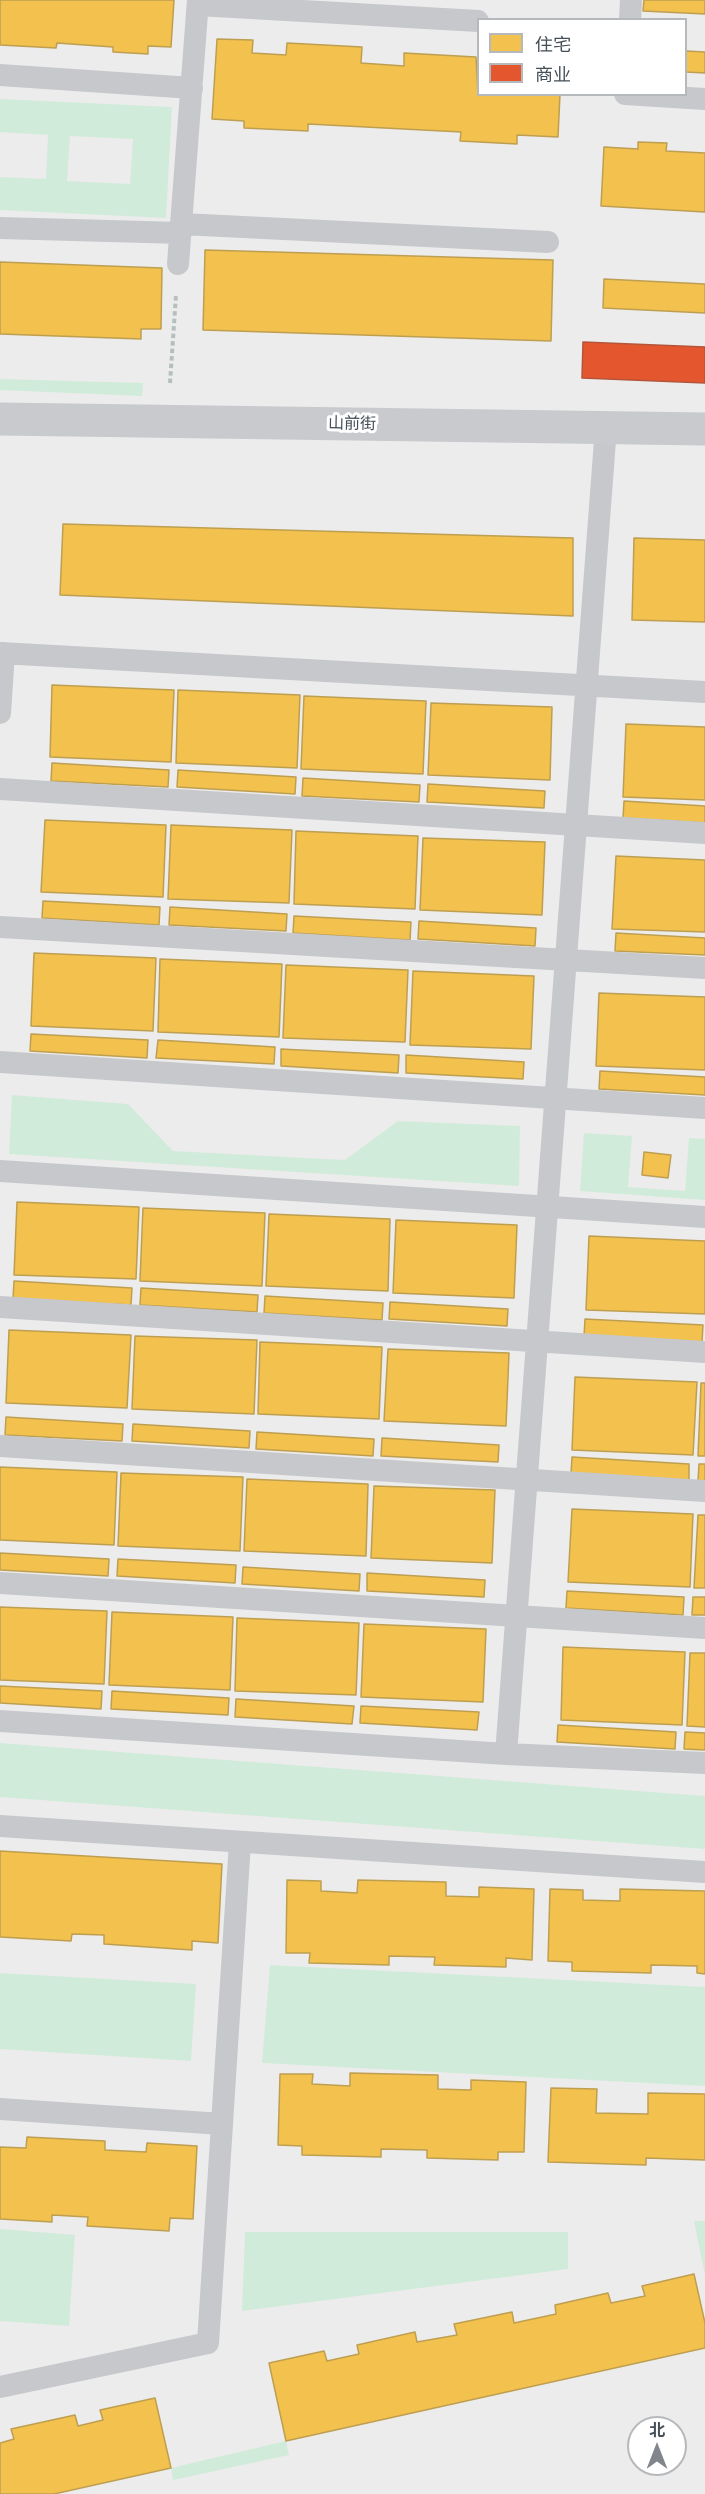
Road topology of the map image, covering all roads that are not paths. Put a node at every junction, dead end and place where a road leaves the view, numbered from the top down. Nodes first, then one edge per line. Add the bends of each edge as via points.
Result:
1 (631, 0) edge
2 (198, 3) edge
3 (630, 18) edge
4 (477, 21) edge
5 (0, 75) edge
6 (192, 88) junction
7 (657, 96) edge
8 (705, 99) edge
9 (0, 228) edge
10 (181, 229) junction
11 (548, 242) dead end
12 (178, 264) road end
13 (0, 419) edge
14 (606, 427) junction
15 (705, 429) edge
16 (2, 653) edge
17 (587, 686) junction
18 (705, 692) edge
19 (0, 713) edge
20 (0, 789) edge
21 (576, 825) junction
22 (705, 834) edge
23 (0, 927) edge
24 (566, 960) junction
25 (705, 968) edge
26 (0, 1062) edge
27 (556, 1098) junction
28 (705, 1108) edge
29 (0, 1171) edge
30 (547, 1207) junction
31 (705, 1217) edge
32 (0, 1307) edge
33 (537, 1341) junction
34 (705, 1352) edge
35 (0, 1446) edge
36 (526, 1480) junction
37 (705, 1491) edge
38 (0, 1583) edge
39 (516, 1616) junction
40 (705, 1628) edge
41 (0, 1721) edge
42 (506, 1754) junction
43 (705, 1763) edge
44 (0, 1826) edge
45 (240, 1842) junction
46 (705, 1872) edge
47 (0, 2109) edge
48 (222, 2124) junction
49 (0, 2387) edge

1 - 3 lane
2 - 4 lane
2 - 6 lane
5 - 6 lane
6 - 10 lane
7 - 8 lane
9 - 10 lane
10 - 11 lane
10 - 12 lane
13 - 14 street, 山前街
14 - 15 street, 山前街
14 - 17 lane
16 - 17 lane
16 - 19 lane
17 - 18 lane
17 - 21 lane
20 - 21 lane
21 - 22 lane
21 - 24 lane
23 - 24 lane
24 - 25 lane
24 - 27 lane
26 - 27 lane
27 - 28 lane
27 - 30 lane
29 - 30 lane
30 - 31 lane
30 - 33 lane
32 - 33 lane
33 - 34 lane
33 - 36 lane
35 - 36 lane
36 - 37 lane
36 - 39 lane
38 - 39 lane
39 - 40 lane
39 - 42 lane
41 - 42 lane
42 - 43 lane
44 - 45 lane
45 - 46 lane
45 - 48 lane
47 - 48 lane
48 - 49 lane via 208,2343

